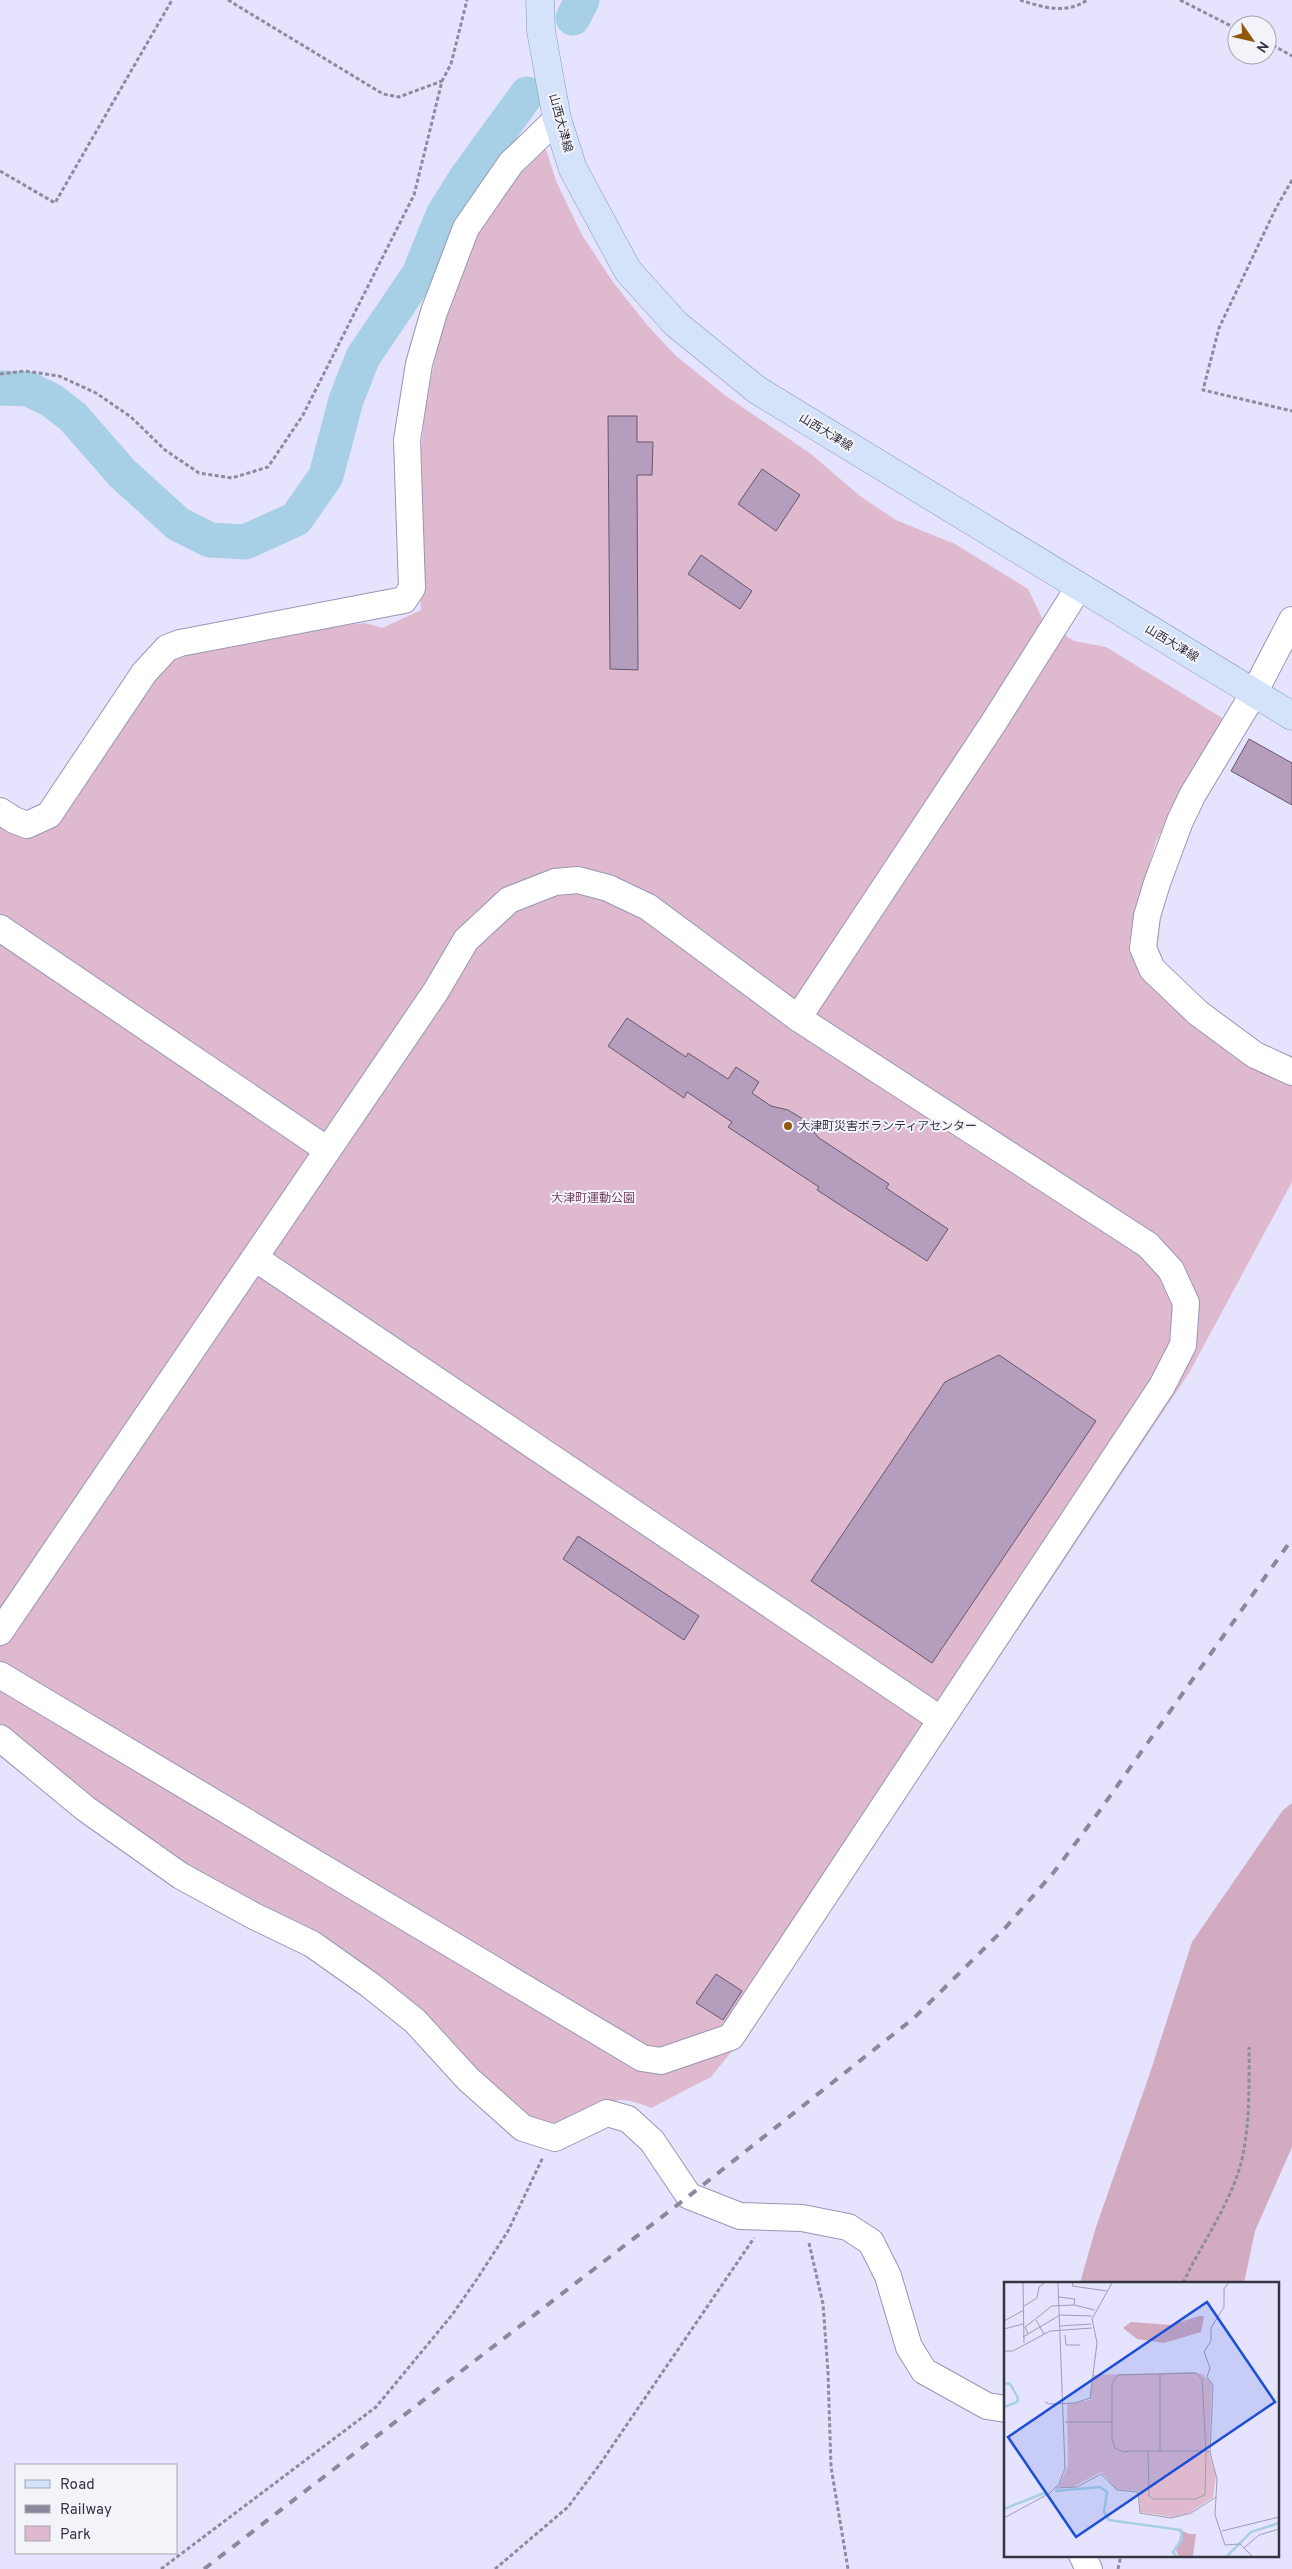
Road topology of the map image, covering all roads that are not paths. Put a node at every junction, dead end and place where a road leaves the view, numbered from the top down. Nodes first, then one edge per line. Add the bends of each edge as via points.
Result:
1 (540, 0) edge
2 (557, 119) junction
3 (1079, 587) junction
4 (1292, 620) edge
5 (1254, 693) junction
6 (1292, 716) edge
7 (0, 811) edge
8 (0, 928) edge
9 (798, 1018) junction
10 (1292, 1072) edge
11 (326, 1149) junction
12 (255, 1258) junction
13 (0, 1632) edge
14 (0, 1675) edge
15 (940, 1719) junction
16 (0, 1738) edge
17 (1004, 2409) edge
18 (1082, 2556) edge
19 (1089, 2569) edge

1 - 2 main road, 山西大津線 via 541,31
2 - 3 main road, 山西大津線 via 573,169 628,270 676,324 758,390
2 - 7 street via 511,163 466,228 434,312 419,364 407,440 412,588 404,600 167,648 144,672 49,815 27,825
3 - 5 main road, 山西大津線
3 - 9 street via 989,730
4 - 5 street
5 - 6 main road, 山西大津線
5 - 10 street via 1180,821 1154,891 1142,948 1152,969 1198,1013 1256,1054
8 - 11 street
9 - 11 street via 648,907 608,888 578,880 555,882 509,900 466,940 436,991
9 - 15 street via 1148,1245 1171,1270 1186,1303 1183,1345 1162,1386
11 - 12 street
12 - 13 street
12 - 15 street
14 - 15 street via 642,2058 661,2061 731,2037
16 - 17 street via 86,1809 181,1876 319,1949 415,2021 468,2079 523,2128 555,2138 607,2113 628,2119 652,2141 689,2196 740,2216 802,2218 848,2227 871,2242 888,2276 909,2347 924,2370 987,2406
18 - 19 street

